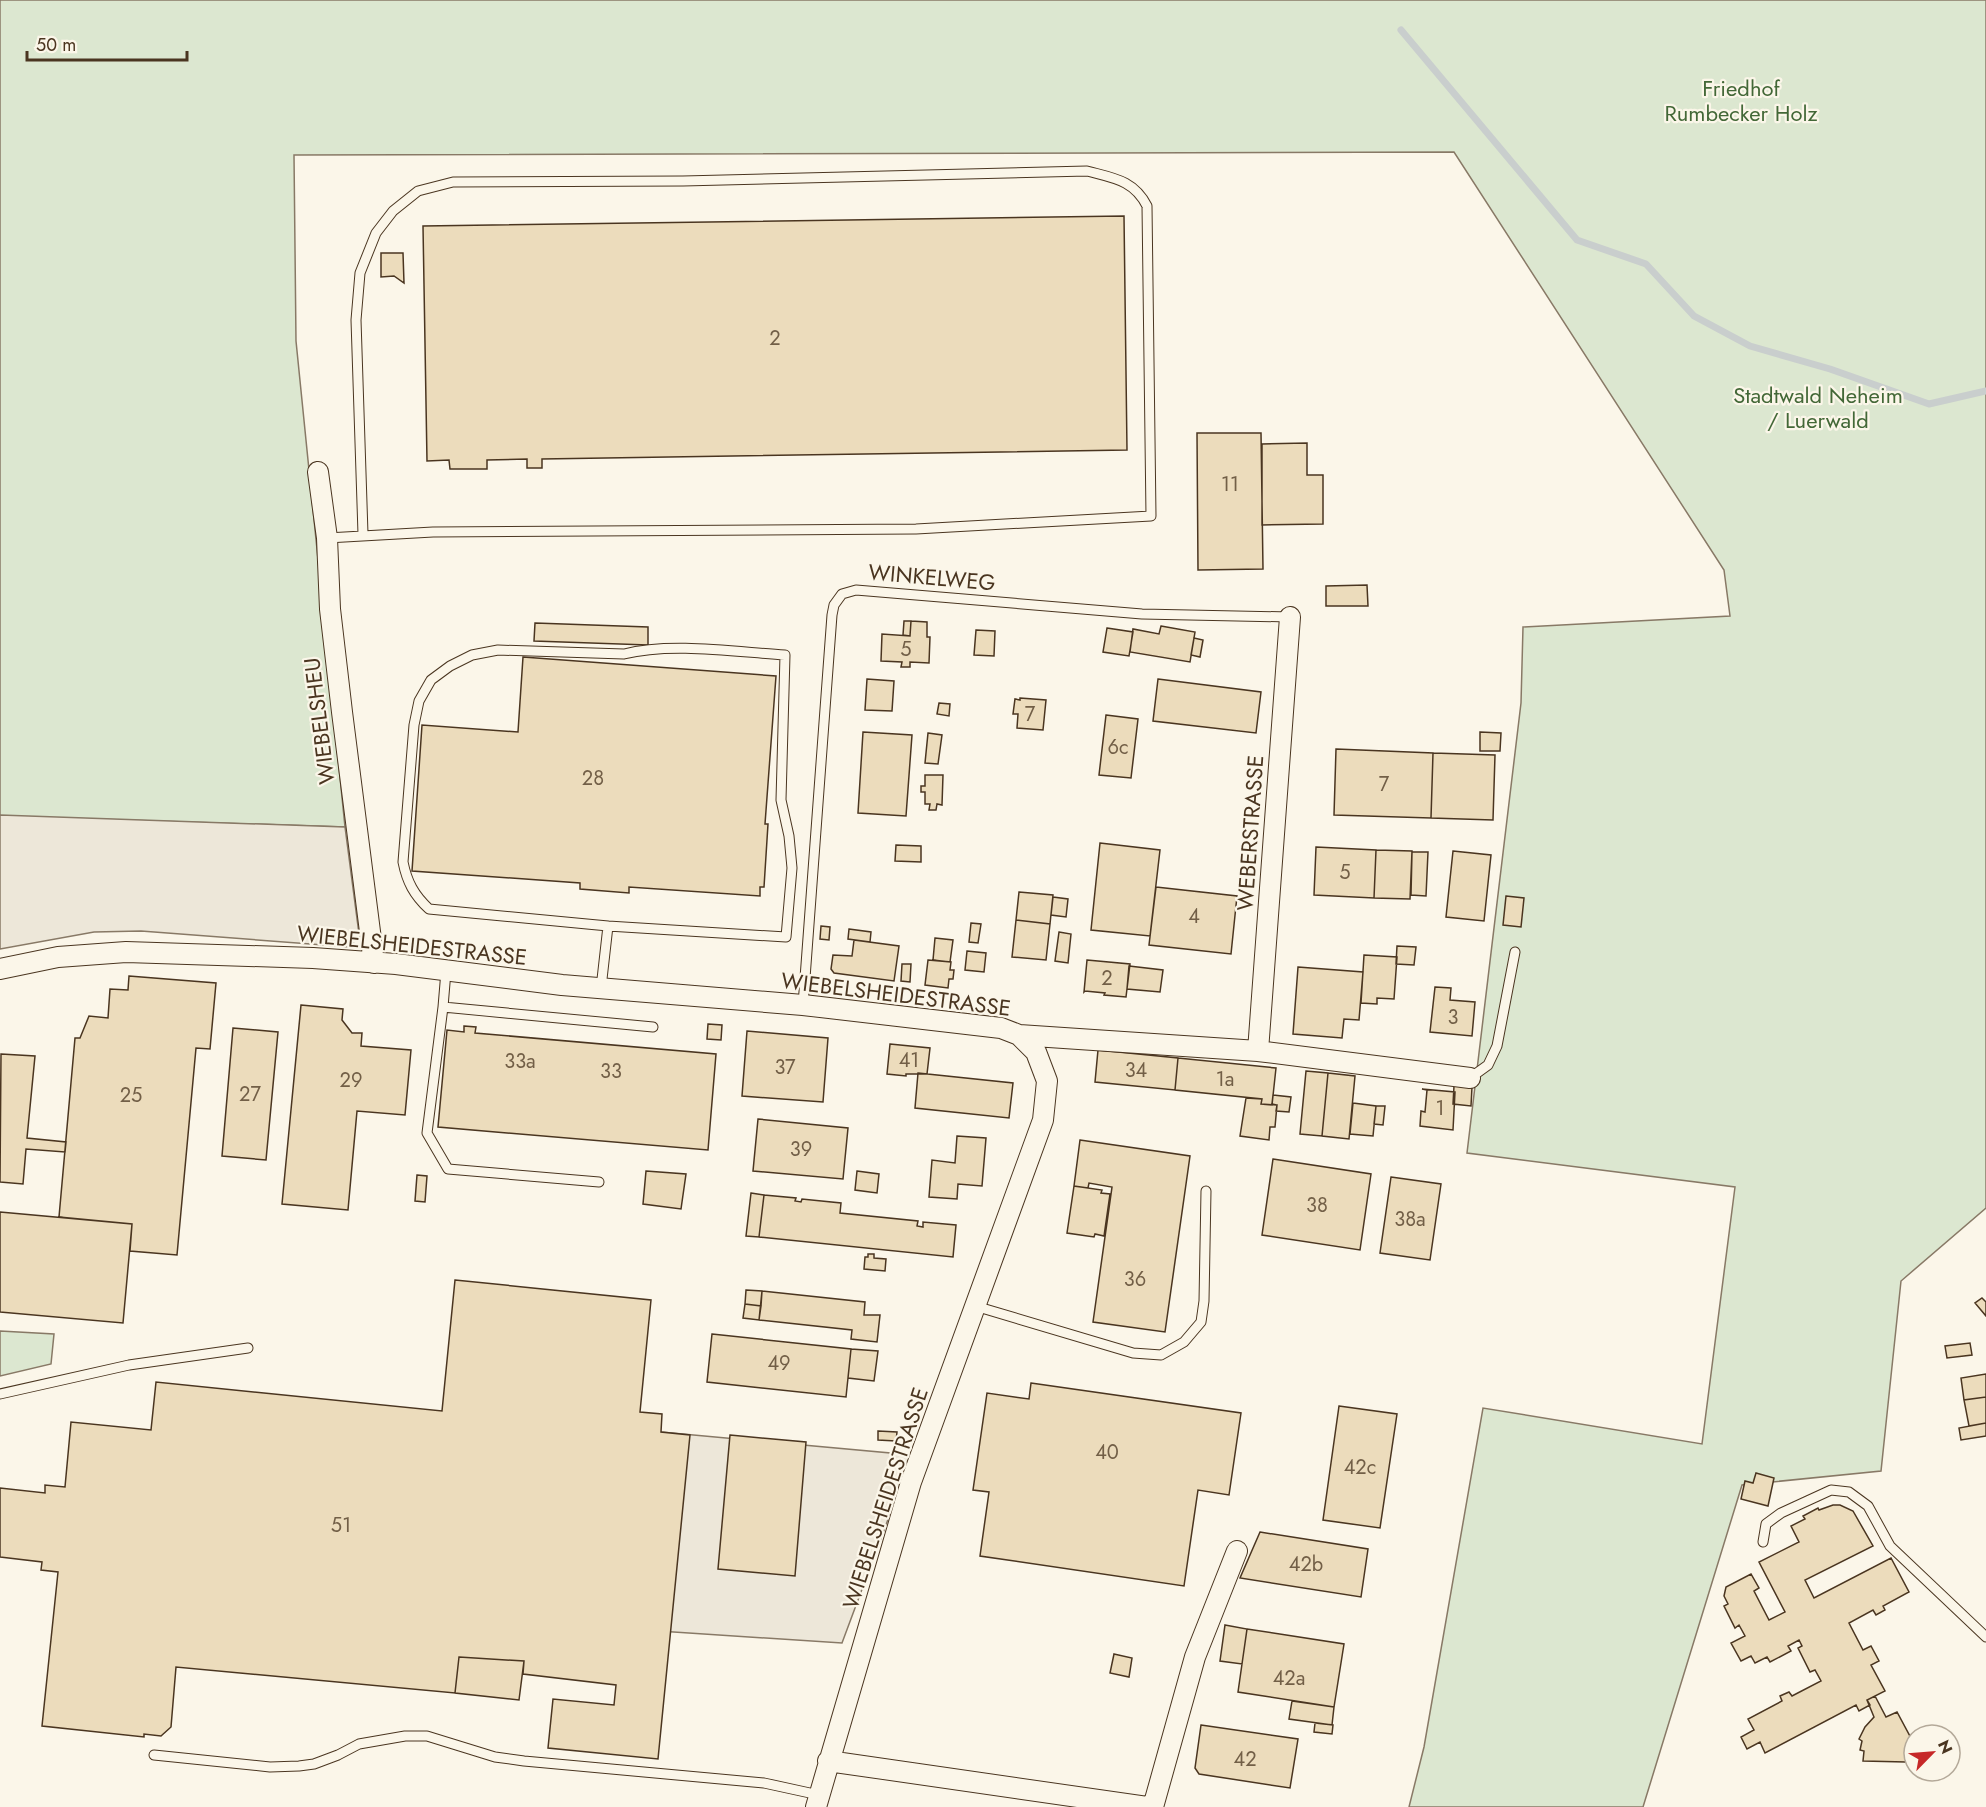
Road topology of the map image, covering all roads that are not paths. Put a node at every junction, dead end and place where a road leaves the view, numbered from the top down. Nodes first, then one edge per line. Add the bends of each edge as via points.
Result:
1 (318, 472) dead end
2 (363, 534) junction
3 (327, 538) junction
4 (1290, 618) joint
5 (608, 926) junction
6 (1515, 952) dead end
7 (374, 963) junction
8 (0, 969) edge
9 (446, 970) junction
10 (601, 988) junction
11 (803, 1005) junction
12 (443, 1007) junction
13 (653, 1027) dead end
14 (1019, 1035) junction
15 (1258, 1051) junction
16 (1470, 1078) joint
17 (599, 1182) dead end
18 (1206, 1191) dead end
19 (975, 1306) junction
20 (248, 1348) dead end
21 (0, 1394) edge
22 (1763, 1542) dead end
23 (1237, 1551) dead end
24 (1986, 1636) edge
25 (154, 1755) dead end
26 (828, 1761) junction
27 (817, 1801) edge
28 (1147, 1807) edge
29 (1153, 1807) edge

1 - 3 street, WIEBELSHEU
2 - 2 lane via 916,530 1151,516 1147,206 1141,194 1124,181 1088,171 683,182 453,182 418,191 393,211 375,233 360,273 356,320
2 - 3 lane
3 - 7 street, WIEBELSHEU via 331,621
4 - 11 lane, WINKELWEG via 1142,614 856,590 842,594 832,615
4 - 15 street, WEBERSTRASSE
5 - 5 lane via 786,938 792,868 781,800 785,655 665,648 624,654 498,650 472,655 431,681 419,701 414,725 403,862 416,897 429,909
5 - 10 lane
6 - 16 lane via 1497,1046 1488,1065
7 - 8 street, WIEBELSHEIDESTRASSE via 126,952 58,957
7 - 9 street, WIEBELSHEIDESTRASSE
9 - 10 street, WIEBELSHEIDESTRASSE
9 - 12 lane
10 - 11 street, WIEBELSHEIDESTRASSE
11 - 14 street, WIEBELSHEIDESTRASSE via 1001,1028
12 - 13 lane
12 - 17 lane via 427,1133 448,1169
14 - 15 street
14 - 19 street, WIEBELSHEIDESTRASSE via 1036,1052 1047,1081 1043,1120
15 - 16 street
18 - 19 lane via 1204,1301 1200,1322 1184,1342 1161,1355 1133,1353
19 - 26 street, WIEBELSHEIDESTRASSE via 911,1482
20 - 21 lane via 129,1365
22 - 24 lane via 1766,1524 1781,1513 1831,1490 1849,1492 1868,1506 1890,1546
23 - 29 street via 1195,1657
25 - 27 lane via 270,1767 298,1766 314,1764 359,1744 427,1736 495,1757 764,1783
26 - 27 street, WIEBELSHEIDESTRASSE
26 - 28 street

